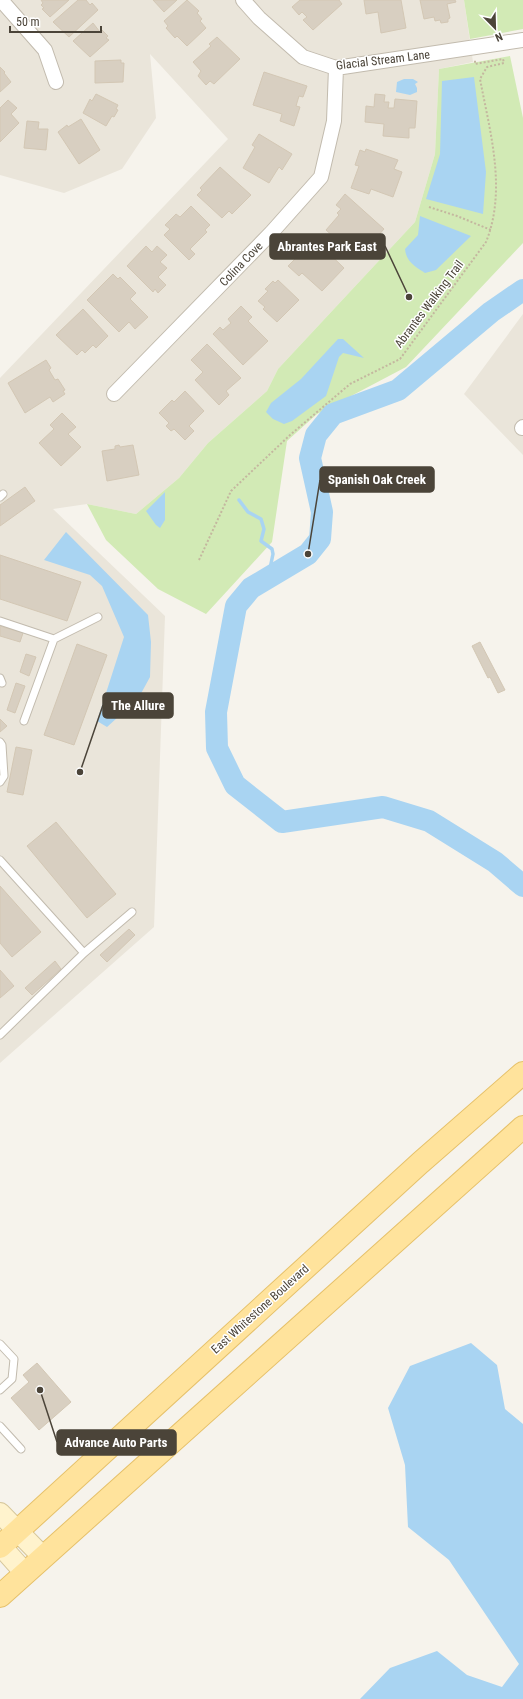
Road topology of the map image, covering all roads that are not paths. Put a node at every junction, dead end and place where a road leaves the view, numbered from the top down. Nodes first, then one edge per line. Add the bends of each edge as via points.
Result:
1 (1, 0) edge
2 (243, 0) edge
3 (523, 40) edge
4 (336, 68) junction
5 (56, 82) dead end
6 (114, 394) dead end
7 (98, 617) dead end
8 (0, 621) edge
9 (54, 639) junction
10 (24, 721) dead end
11 (0, 742) edge
12 (0, 782) edge
13 (0, 860) edge
14 (132, 912) dead end
15 (84, 954) junction
16 (0, 1035) edge
17 (523, 1073) edge
18 (523, 1127) edge
19 (0, 1344) edge
20 (0, 1390) edge
21 (0, 1426) edge
22 (21, 1449) dead end
23 (0, 1513) edge
24 (17, 1531) junction
25 (0, 1546) edge
26 (43, 1557) junction
27 (25, 1573) junction
28 (0, 1596) edge

1 - 5 street via 45,50
2 - 4 street, Glacial Stream Lane via 259,18 303,57
3 - 4 street, Glacial Stream Lane
4 - 6 street, Colina Cove via 334,121 321,177 272,232
7 - 9 lane
8 - 9 lane
9 - 10 lane
11 - 12 lane via 4,776
13 - 15 lane
14 - 15 lane
15 - 16 lane
17 - 24 main road, East Whitestone Boulevard via 420,1163
18 - 26 main road
19 - 20 lane via 14,1360 12,1379
21 - 22 lane
23 - 24 street
24 - 25 main road, East Whitestone Boulevard
24 - 26 street
25 - 27 street
26 - 27 main road
27 - 28 main road

